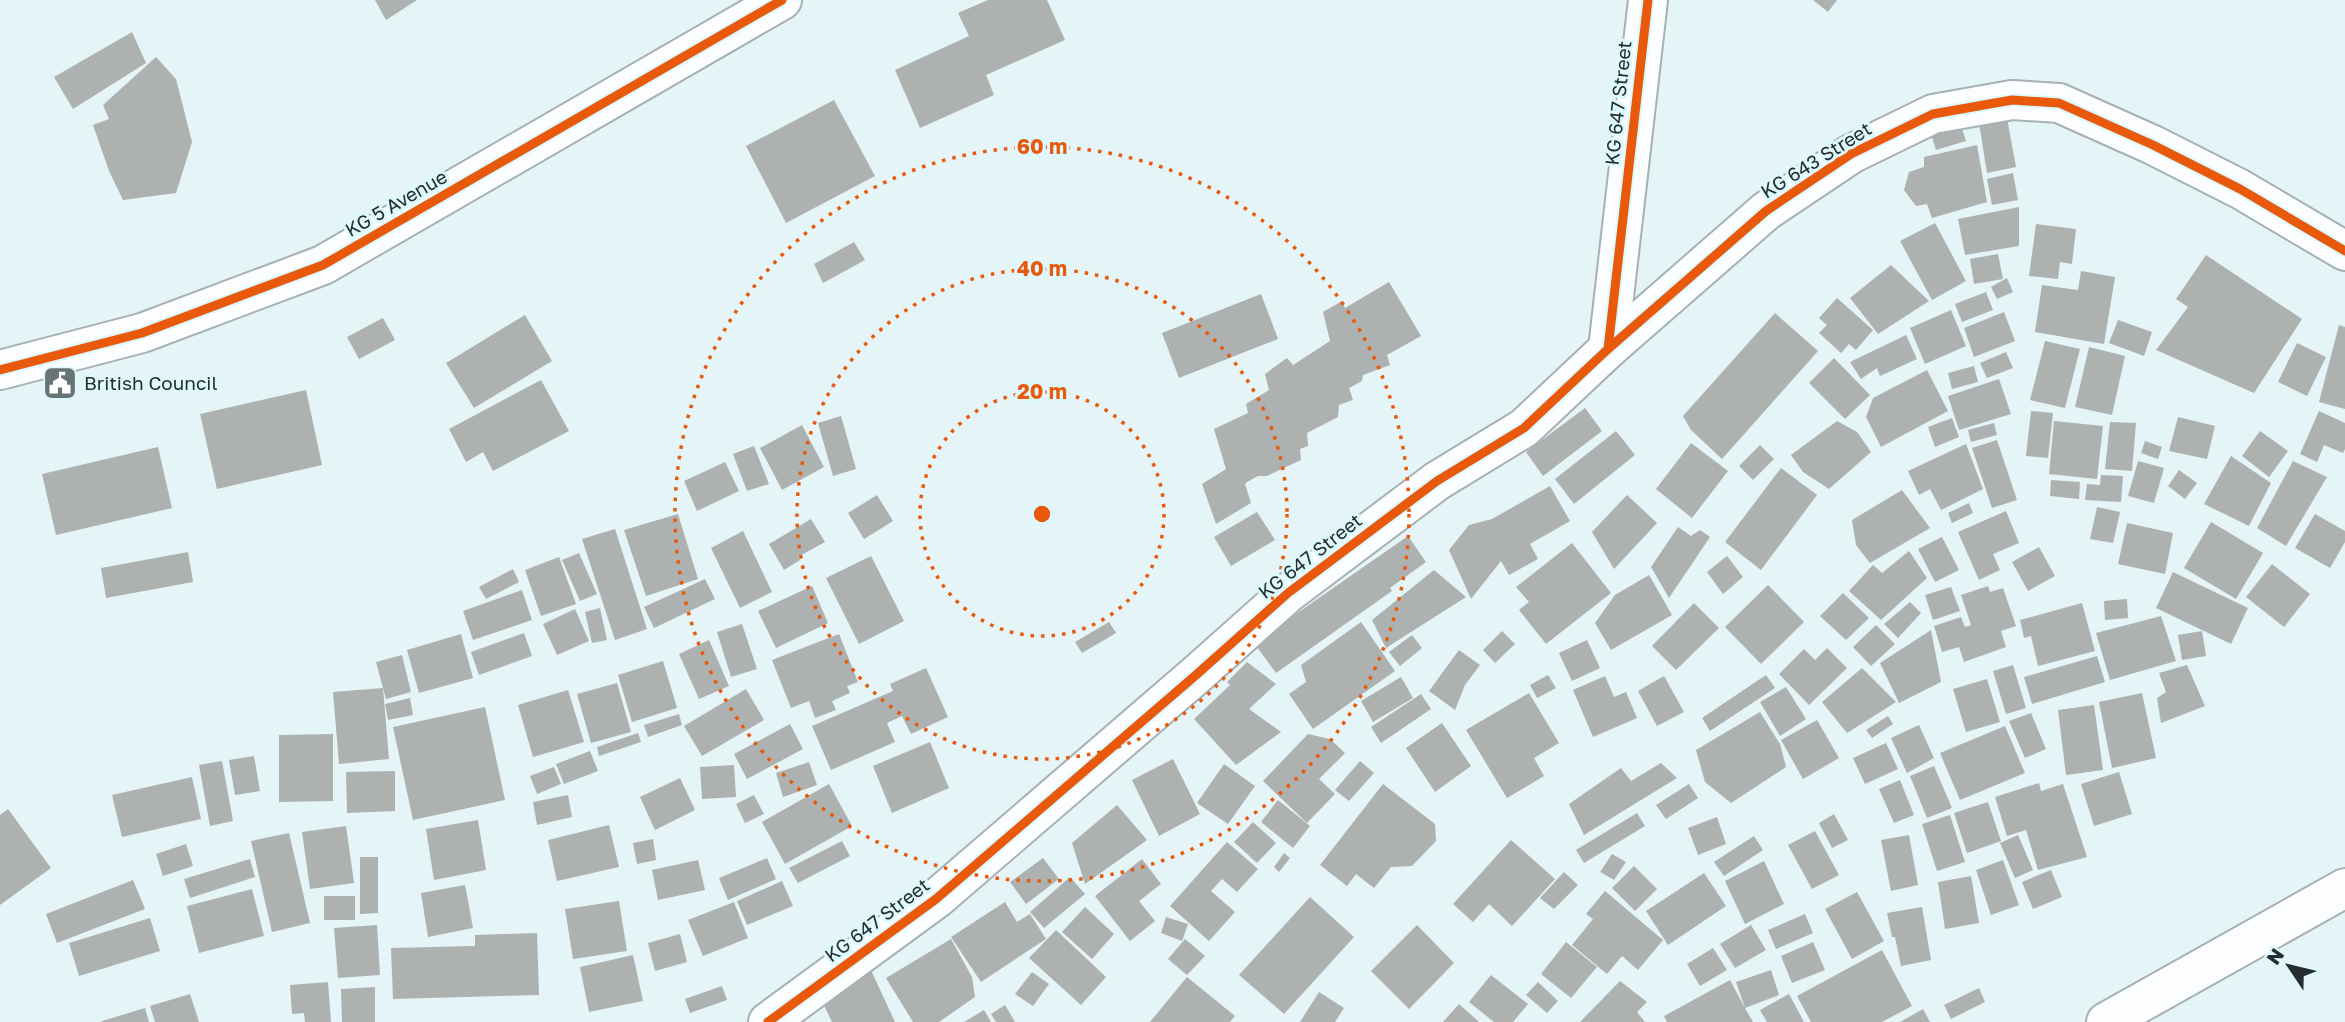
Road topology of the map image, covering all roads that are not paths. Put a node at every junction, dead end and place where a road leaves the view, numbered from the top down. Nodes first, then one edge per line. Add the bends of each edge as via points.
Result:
1 (782, 0) edge
2 (1648, 0) edge
3 (2345, 251) edge
4 (1608, 349) junction
5 (0, 370) edge
6 (2345, 888) edge
7 (768, 1022) edge
8 (2106, 1022) edge

1 - 5 street, KG 5 Avenue via 323,265 142,333
2 - 4 street, KG 647 Street
3 - 4 street, KG 643 Street via 2153,145 2059,103 2012,100 1933,114 1851,154 1766,211
4 - 7 street, KG 647 Street via 1524,428 1437,481 1287,593 936,900
6 - 8 street

